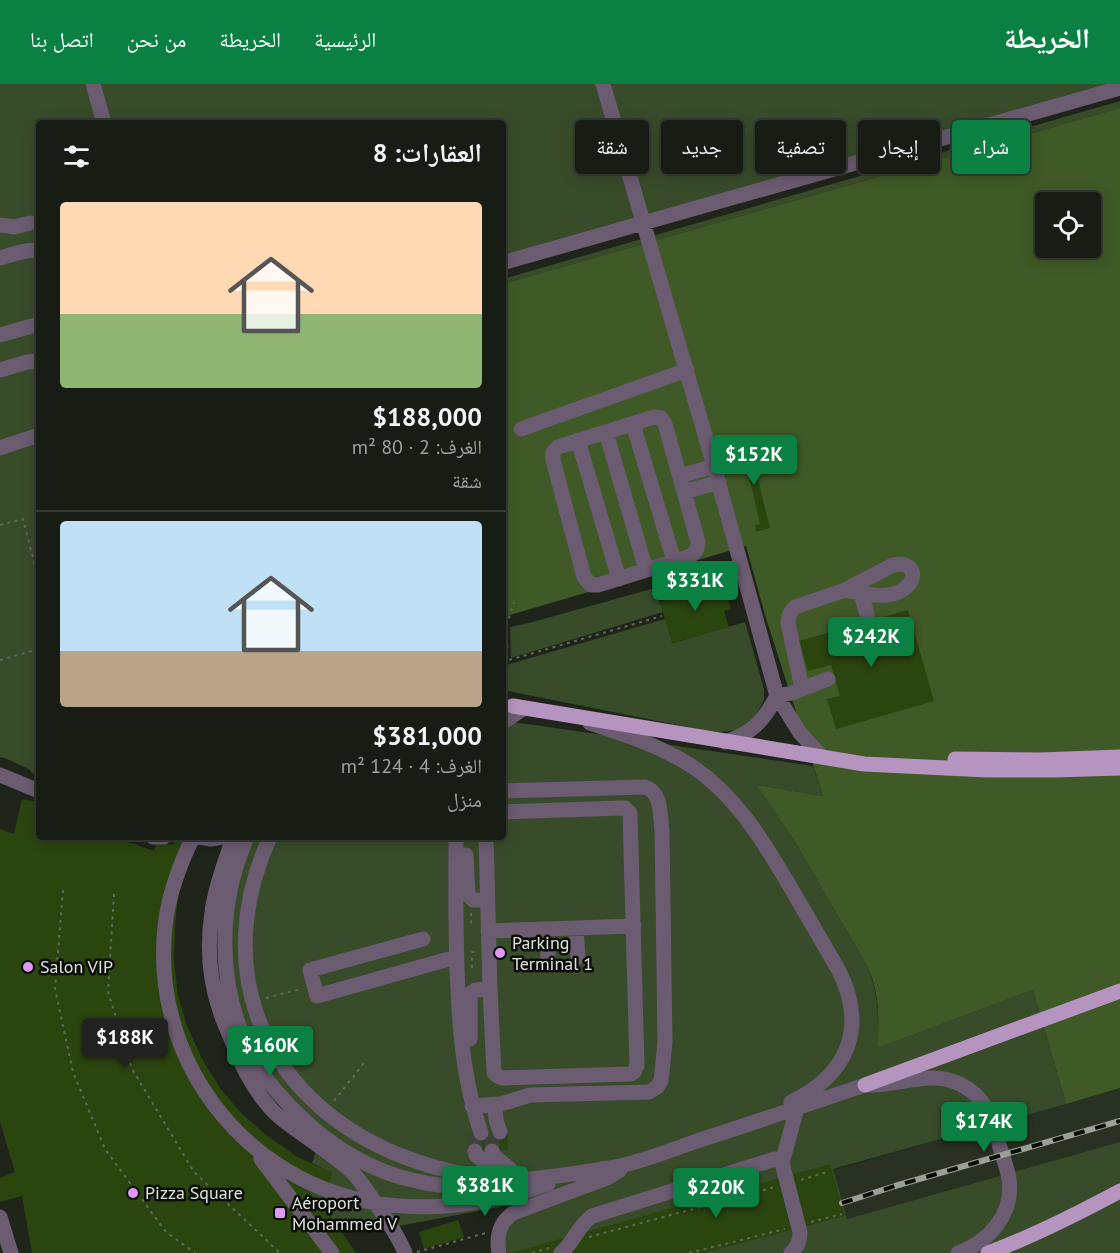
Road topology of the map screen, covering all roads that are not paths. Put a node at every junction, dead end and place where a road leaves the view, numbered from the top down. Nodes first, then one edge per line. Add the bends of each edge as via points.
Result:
1 (93, 84) edge
2 (603, 84) edge
3 (1120, 88) edge
4 (103, 120) edge
5 (30, 222) dead end
6 (643, 222) junction
7 (0, 225) edge
8 (36, 250) edge
9 (0, 258) edge
10 (506, 262) edge
11 (36, 325) edge
12 (0, 335) edge
13 (36, 361) edge
14 (0, 370) edge
15 (687, 370) junction
16 (633, 424) junction
17 (520, 429) dead end
18 (606, 432) junction
19 (36, 436) edge
20 (578, 440) junction
21 (0, 447) edge
22 (714, 466) junction
23 (680, 476) junction
24 (718, 482) junction
25 (684, 492) junction
26 (674, 561) junction
27 (646, 570) junction
28 (619, 579) junction
29 (845, 590) junction
30 (861, 593) junction
31 (867, 615) dead end
32 (828, 679) dead end
33 (802, 689) junction
34 (777, 696) junction
35 (508, 706) edge
36 (568, 716) junction
37 (724, 742) junction
38 (822, 757) junction
39 (1120, 757) edge
40 (864, 764) junction
41 (1120, 768) edge
42 (0, 775) edge
43 (36, 790) edge
44 (506, 791) edge
45 (506, 812) edge
46 (192, 840) edge
47 (232, 840) edge
48 (246, 840) edge
49 (269, 840) edge
50 (456, 840) edge
51 (466, 840) edge
52 (486, 840) edge
53 (487, 900) junction
54 (634, 926) junction
55 (576, 928) junction
56 (547, 929) junction
57 (488, 931) junction
58 (423, 939) dead end
59 (366, 954) junction
60 (456, 957) junction
61 (548, 957) dead end
62 (578, 957) dead end
63 (373, 980) junction
64 (490, 989) junction
65 (1120, 991) edge
66 (248, 1064) junction
67 (468, 1077) junction
68 (865, 1085) junction
69 (472, 1106) junction
70 (797, 1108) junction
71 (757, 1122) junction
72 (488, 1126) junction
73 (248, 1143) junction
74 (330, 1147) junction
75 (628, 1164) junction
76 (782, 1164) junction
77 (570, 1174) junction
78 (523, 1180) junction
79 (503, 1182) junction
80 (1120, 1191) edge
81 (0, 1217) edge
82 (557, 1250) edge
83 (11, 1253) edge
84 (332, 1253) edge
85 (405, 1253) edge
86 (499, 1253) edge
87 (791, 1253) edge
88 (958, 1253) edge
89 (988, 1253) edge

1 - 4 street
2 - 6 street
3 - 6 street
5 - 7 street via 15,227
6 - 10 street
6 - 15 street
8 - 9 street
11 - 12 street
13 - 14 street
15 - 17 street
15 - 22 street
16 - 18 street
16 - 23 street via 654,417 664,421
16 - 26 street
18 - 20 street
18 - 27 street
19 - 21 street
20 - 28 street
20 - 28 street via 558,447 552,456 584,577 595,585
22 - 23 street
22 - 24 street
23 - 25 street
24 - 25 street
24 - 34 street
25 - 26 street via 698,547 693,555
26 - 27 street
27 - 28 street
29 - 30 street
29 - 30 street via 893,565 906,565 911,570 913,576 906,588 888,595
29 - 33 street via 795,607 789,614
30 - 31 street
32 - 33 street
33 - 34 street
34 - 37 street via 764,719 739,737
34 - 38 street via 800,733
35 - 36 main road
36 - 37 main road
36 - 71 street via 639,739 681,760 729,799 748,820 777,865 844,981 852,1020 848,1043 838,1065 810,1092
37 - 38 main road
38 - 40 main road
39 - 40 main road via 887,759
40 - 41 main road via 987,770
42 - 43 street
44 - 72 street via 645,787 653,791 662,831 665,1042 661,1081 649,1092 530,1095
45 - 54 street via 628,810
46 - 73 street via 177,874 165,927 167,999 180,1045 196,1077 217,1110
47 - 66 street via 212,910 210,965 219,1009
48 - 66 street via 231,885 224,946 232,1006
49 - 79 street via 249,904 245,947 248,986 258,1019 295,1083 325,1112 394,1153 429,1166
50 - 60 street
51 - 53 street via 468,895 473,900
52 - 53 street
53 - 57 street
54 - 55 street
54 - 64 street via 637,1065 631,1074 496,1076
55 - 56 street
55 - 62 street
56 - 57 street
56 - 61 street
57 - 64 street
58 - 59 street
59 - 63 street
59 - 63 street via 310,970 317,996
60 - 63 street
60 - 67 street via 462,1048
64 - 67 street via 470,994
65 - 68 main road
66 - 74 street
67 - 69 street
68 - 70 street
68 - 88 street via 947,1079 969,1089 992,1118 1009,1179 1008,1202 999,1223 984,1240
69 - 72 street
69 - 72 street
70 - 71 street
70 - 76 street
71 - 75 street
73 - 77 street via 310,1183 352,1198 391,1205 432,1207 493,1199
73 - 84 street
74 - 79 street via 414,1181 458,1186
74 - 85 street via 356,1176
75 - 77 street
75 - 86 street via 607,1178 507,1217 497,1237
76 - 82 street via 771,1160 592,1216 572,1242
76 - 87 street via 800,1232 797,1248
77 - 78 street
78 - 79 street
78 - 79 street via 489,1155
80 - 89 main road
81 - 83 street

